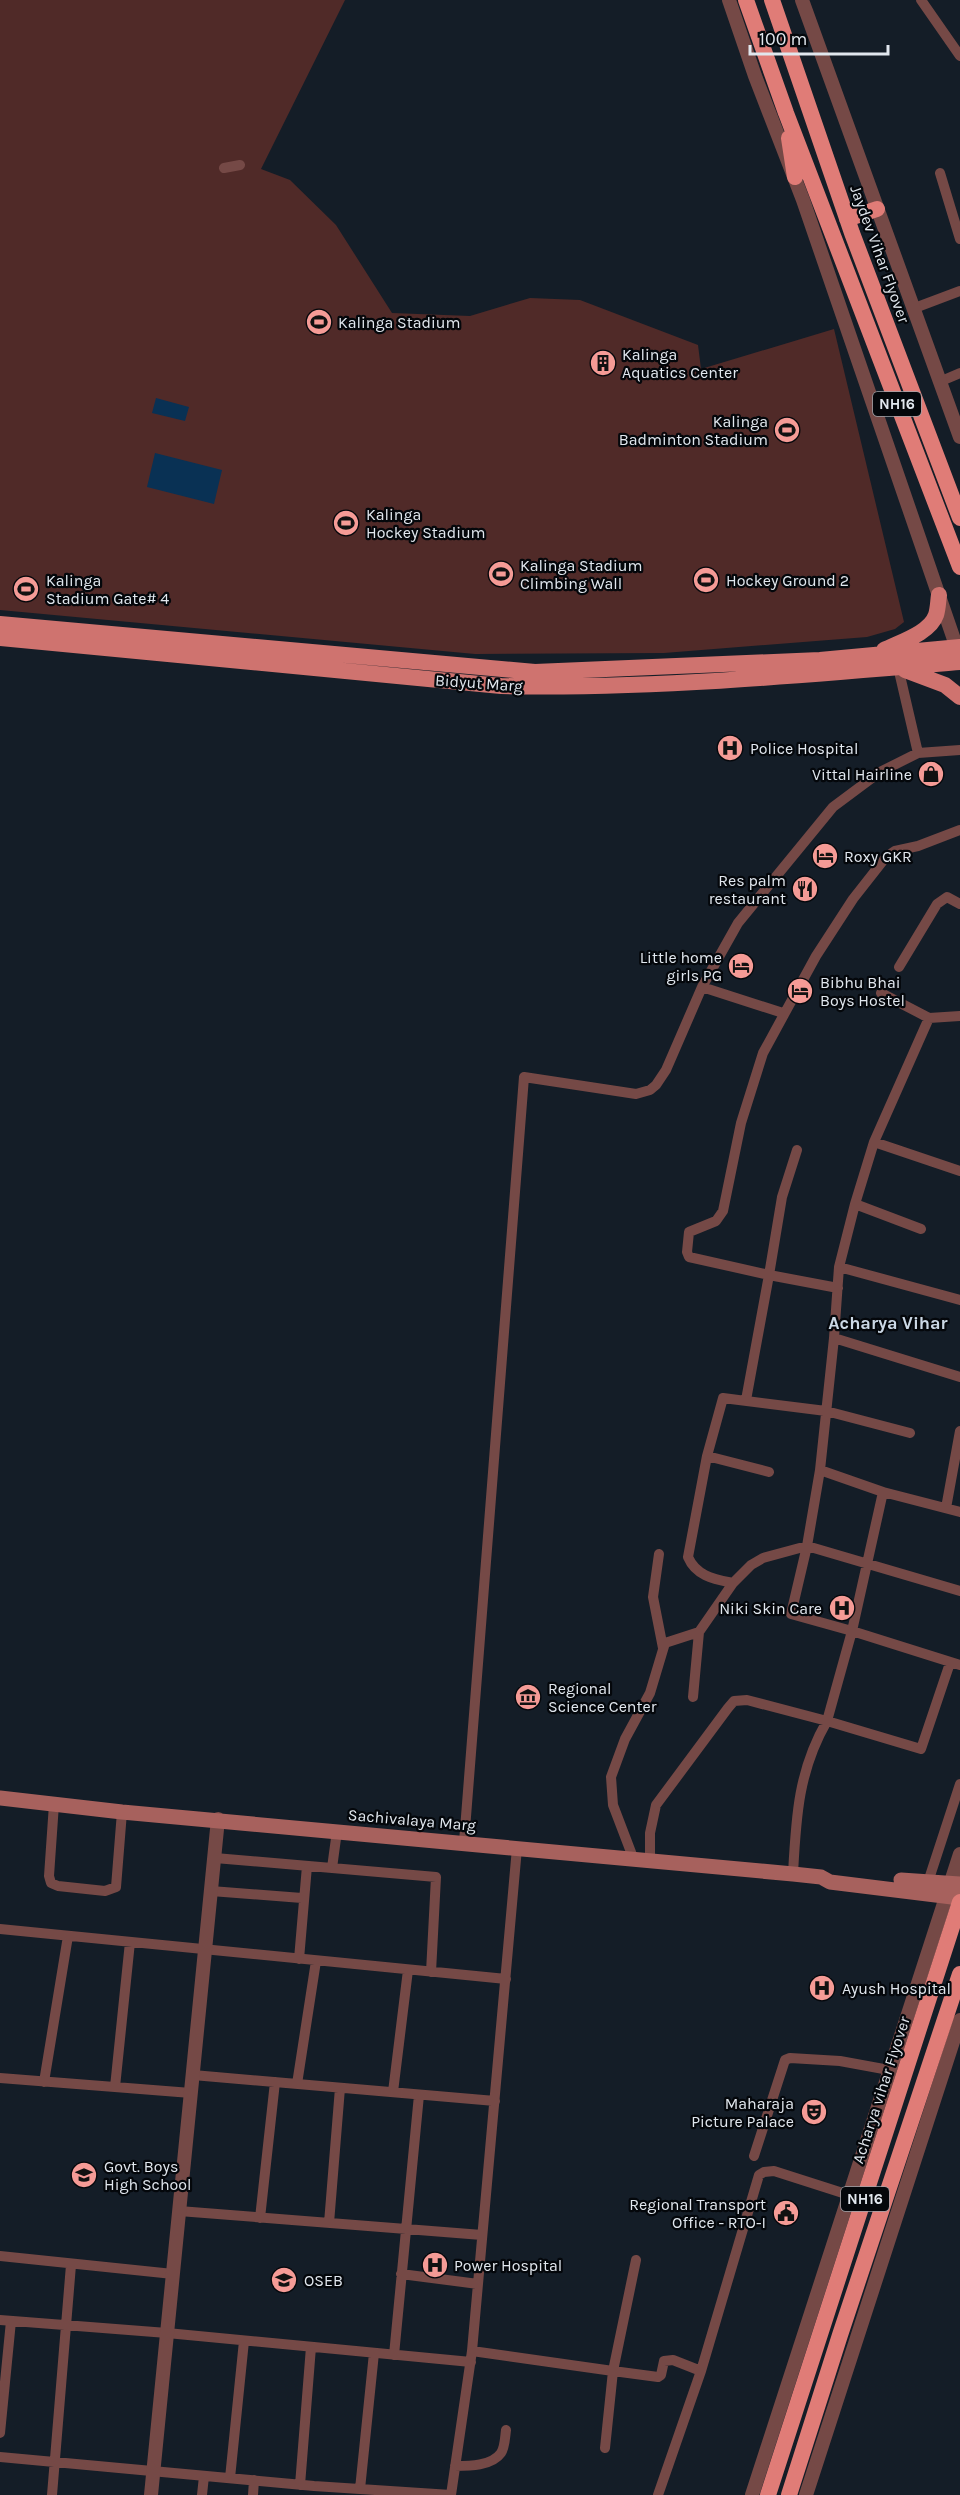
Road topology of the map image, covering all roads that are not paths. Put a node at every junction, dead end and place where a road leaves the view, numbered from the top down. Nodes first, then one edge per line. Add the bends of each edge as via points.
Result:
1 (729, 0) edge
2 (746, 0) edge
3 (772, 0) edge
4 (802, 0) edge
5 (921, 0) edge
6 (960, 56) edge
7 (786, 113) junction
8 (240, 165) dead end
9 (224, 168) dead end
10 (940, 173) dead end
11 (795, 177) junction
12 (877, 209) junction
13 (850, 226) junction
14 (960, 239) edge
15 (960, 291) edge
16 (912, 309) junction
17 (960, 373) edge
18 (939, 382) junction
19 (960, 437) edge
20 (960, 518) edge
21 (960, 567) edge
22 (939, 595) junction
23 (0, 624) edge
24 (0, 638) edge
25 (959, 653) edge
26 (875, 655) junction
27 (898, 667) junction
28 (960, 697) edge
29 (960, 750) edge
30 (918, 753) junction
31 (960, 830) edge
32 (960, 904) edge
33 (899, 967) dead end
34 (702, 987) junction
35 (881, 993) dead end
36 (783, 1013) junction
37 (960, 1016) edge
38 (929, 1017) junction
39 (874, 1142) junction
40 (797, 1150) dead end
41 (960, 1171) edge
42 (855, 1204) junction
43 (921, 1229) dead end
44 (839, 1267) junction
45 (769, 1275) junction
46 (838, 1288) junction
47 (960, 1300) edge
48 (834, 1338) junction
49 (960, 1377) edge
50 (746, 1400) junction
51 (826, 1411) junction
52 (960, 1431) edge
53 (910, 1433) dead end
54 (706, 1456) junction
55 (820, 1470) junction
56 (769, 1472) dead end
57 (883, 1492) junction
58 (946, 1508) junction
59 (960, 1512) edge
60 (807, 1546) junction
61 (659, 1554) dead end
62 (867, 1565) junction
63 (734, 1583) junction
64 (960, 1591) edge
65 (852, 1631) junction
66 (699, 1632) junction
67 (663, 1648) junction
68 (955, 1664) edge
69 (693, 1697) dead end
70 (827, 1721) junction
71 (960, 1784) edge
72 (0, 1798) edge
73 (54, 1803) junction
74 (122, 1812) junction
75 (218, 1819) junction
76 (337, 1831) junction
77 (464, 1842) junction
78 (517, 1848) junction
79 (960, 1854) edge
80 (214, 1858) junction
81 (633, 1860) junction
82 (650, 1860) junction
83 (307, 1866) junction
84 (332, 1868) junction
85 (793, 1874) junction
86 (821, 1877) junction
87 (928, 1882) junction
88 (211, 1891) junction
89 (955, 1893) edge
90 (303, 1898) junction
91 (960, 1924) edge
92 (935, 1928) junction
93 (0, 1929) edge
94 (68, 1936) junction
95 (130, 1942) junction
96 (205, 1950) junction
97 (299, 1959) junction
98 (316, 1960) junction
99 (408, 1970) junction
100 (431, 1972) junction
101 (960, 1974) edge
102 (506, 1979) junction
103 (960, 2020) edge
104 (890, 2070) junction
105 (193, 2075) junction
106 (0, 2078) edge
107 (44, 2082) junction
108 (275, 2082) junction
109 (297, 2084) junction
110 (115, 2087) junction
111 (340, 2088) junction
112 (393, 2092) junction
113 (191, 2093) junction
114 (419, 2095) junction
115 (495, 2101) junction
116 (754, 2156) dead end
117 (849, 2195) junction
118 (179, 2211) junction
119 (260, 2218) junction
120 (329, 2223) junction
121 (405, 2229) junction
122 (483, 2235) junction
123 (0, 2256) edge
124 (636, 2260) dead end
125 (71, 2265) junction
126 (173, 2274) junction
127 (401, 2274) junction
128 (478, 2284) junction
129 (5, 2321) edge
130 (66, 2325) junction
131 (167, 2333) junction
132 (244, 2341) junction
133 (311, 2347) junction
134 (374, 2353) junction
135 (394, 2355) junction
136 (472, 2357) junction
137 (613, 2371) junction
138 (701, 2371) junction
139 (506, 2430) dead end
140 (0, 2433) edge
141 (605, 2448) dead end
142 (0, 2457) edge
143 (55, 2461) junction
144 (455, 2466) junction
145 (153, 2471) junction
146 (204, 2475) junction
147 (230, 2478) junction
148 (254, 2480) junction
149 (300, 2485) junction
150 (360, 2489) junction
151 (314, 2491) edge
152 (386, 2493) edge
153 (52, 2495) edge
154 (151, 2495) edge
155 (202, 2495) edge
156 (253, 2495) edge
157 (451, 2495) edge
158 (658, 2495) edge
159 (752, 2495) edge
160 (768, 2495) edge
161 (789, 2495) edge
162 (806, 2495) edge

1 - 11 street
2 - 7 highway, NH16
3 - 13 highway, Jaydev Vihar Flyover / NH16
4 - 12 street
5 - 6 street
7 - 11 highway
7 - 21 highway, NH16
8 - 9 street
10 - 14 street
11 - 22 street
12 - 13 highway
12 - 16 street
13 - 20 highway, Jaydev Vihar Flyover / NH16
15 - 16 street
16 - 18 street
17 - 18 street
18 - 19 street
22 - 25 street
22 - 26 main road via 936,617 931,623
23 - 26 main road, Bidyut Marg via 535,672
24 - 27 main road, Bidyut Marg via 501,686 571,687
25 - 26 main road, Bidyut Marg
25 - 27 main road, Bidyut Marg
27 - 28 main road via 945,685
27 - 30 street
29 - 30 street
30 - 34 street via 880,772 833,807 738,923
31 - 36 street via 886,857 853,899
32 - 33 street via 947,897 941,899
34 - 36 street
34 - 77 street via 666,1070 650,1090 636,1094 524,1077
35 - 38 street
36 - 45 street via 751,1086 723,1211 716,1221 692,1229 687,1236 687,1252 693,1260
37 - 38 street
38 - 39 street
39 - 41 street
39 - 42 street
40 - 45 street via 782,1197
42 - 43 street
42 - 44 street
44 - 46 street
44 - 47 street
45 - 46 street
45 - 50 street
46 - 48 street
48 - 49 street
48 - 51 street
50 - 51 street
50 - 54 street via 723,1398
51 - 53 street
51 - 55 street
52 - 58 street
54 - 56 street
54 - 63 street via 688,1557 696,1571
55 - 57 street
55 - 60 street
57 - 58 street
57 - 62 street
58 - 59 street
60 - 62 street
60 - 63 street via 763,1557
60 - 65 street via 792,1614
61 - 67 street via 653,1597
62 - 64 street
62 - 65 street
63 - 66 street
65 - 68 street
65 - 70 street
66 - 67 street via 671,1640
66 - 69 street
67 - 81 street via 650,1693 625,1739 611,1777 613,1804
68 - 70 street via 921,1749
70 - 82 street via 747,1700 734,1701 656,1804
70 - 85 street via 809,1755 803,1778
71 - 87 street
72 - 73 main road, Sachivalaya Marg
73 - 74 main road, Sachivalaya Marg
73 - 74 street via 49,1876 51,1883 58,1886 105,1891 116,1887
74 - 75 main road, Sachivalaya Marg
75 - 76 main road, Sachivalaya Marg
75 - 80 street
76 - 77 main road, Sachivalaya Marg
76 - 84 street
77 - 78 main road, Sachivalaya Marg
78 - 81 main road, Sachivalaya Marg
78 - 102 street
79 - 89 street
80 - 83 street
80 - 88 street
81 - 82 main road, Sachivalaya Marg
82 - 85 main road, Sachivalaya Marg
83 - 84 street
83 - 90 street
84 - 100 street via 436,1877
85 - 86 main road, Sachivalaya Marg
86 - 87 main road, Sachivalaya Marg
86 - 89 main road, Sachivalaya Marg
87 - 89 main road, Sachivalaya Marg
88 - 90 street
88 - 96 street
89 - 92 street
89 - 160 highway, Acharya vihar Flyover / NH16, bridge
90 - 97 street
91 - 92 street
92 - 104 street
93 - 94 street
94 - 95 street
94 - 107 street
95 - 96 street
95 - 110 street
96 - 97 street
96 - 105 street
97 - 98 street
98 - 99 street
98 - 109 street
99 - 100 street
99 - 112 street
100 - 102 street
101 - 161 highway, NH16
102 - 115 street
103 - 162 street
104 - 116 street via 840,2061 785,2060
104 - 117 street
105 - 108 street
105 - 113 street
106 - 107 street
107 - 110 street
108 - 109 street
108 - 119 street
109 - 111 street
110 - 113 street
111 - 112 street
111 - 120 street
112 - 114 street
113 - 118 street
114 - 115 street
114 - 121 street
115 - 122 street
117 - 138 street via 774,2172 759,2175
117 - 159 street
118 - 119 street
118 - 126 street
119 - 120 street
120 - 121 street
121 - 122 street
121 - 127 street
122 - 128 street
123 - 125 street
124 - 137 street
125 - 126 street
125 - 130 street
126 - 131 street
127 - 128 street
127 - 135 street
128 - 136 street
129 - 130 street
129 - 140 street
130 - 131 street
130 - 143 street
131 - 132 street
131 - 145 street
132 - 133 street
132 - 147 street
133 - 134 street
133 - 149 street
134 - 135 street
134 - 150 street
135 - 136 street
136 - 137 street
136 - 144 street
137 - 138 street via 656,2377 661,2375 664,2361 670,2359
137 - 141 street
138 - 158 street
139 - 144 street via 498,2457 480,2465
142 - 143 street
143 - 145 street
143 - 153 street
144 - 157 street
145 - 146 street
145 - 154 street
146 - 147 street
146 - 155 street
147 - 148 street
148 - 149 street
148 - 156 street
149 - 151 street
150 - 151 street
150 - 152 street
152 - 157 street

